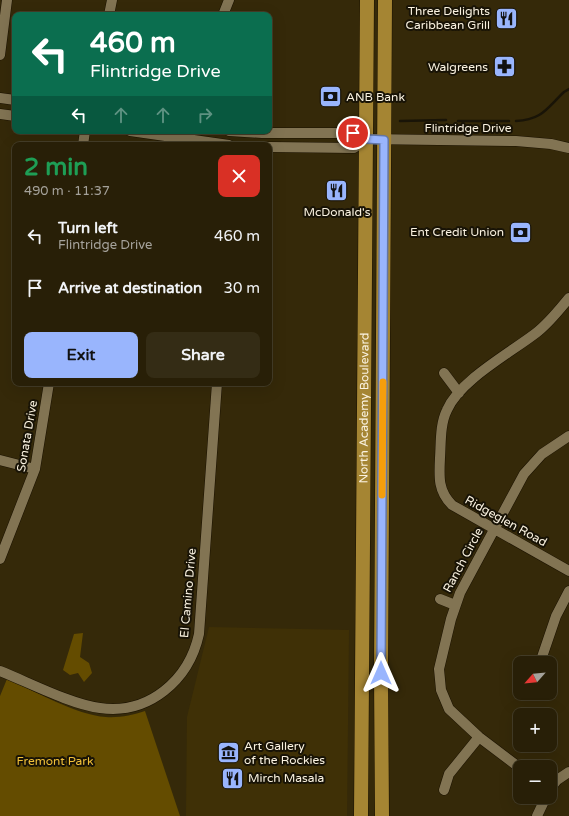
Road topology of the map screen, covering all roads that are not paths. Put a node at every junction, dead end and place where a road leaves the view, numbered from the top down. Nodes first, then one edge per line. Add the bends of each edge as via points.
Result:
1 (7, 0) edge
2 (112, 0) edge
3 (229, 0) edge
4 (367, 0) edge
5 (385, 0) edge
6 (110, 12) edge
7 (224, 12) edge
8 (0, 55) edge
9 (0, 98) edge
10 (12, 100) edge
11 (0, 114) edge
12 (12, 116) edge
13 (272, 133) edge
14 (284, 133) junction
15 (169, 134) edge
16 (182, 135) edge
17 (367, 139) junction
18 (384, 140) junction
19 (215, 142) edge
20 (272, 147) edge
21 (283, 147) junction
22 (569, 148) edge
23 (569, 298) edge
24 (536, 332) junction
25 (544, 340) dead end
26 (444, 373) dead end
27 (49, 386) edge
28 (217, 386) edge
29 (458, 393) junction
30 (569, 436) edge
31 (0, 460) edge
32 (36, 469) junction
33 (494, 529) junction
34 (0, 560) edge
35 (569, 571) edge
36 (569, 590) edge
37 (440, 599) dead end
38 (455, 605) junction
39 (542, 656) edge
40 (0, 671) edge
41 (479, 737) junction
42 (513, 763) edge
43 (569, 772) edge
44 (557, 782) edge
45 (444, 790) dead end
46 (543, 804) edge
47 (361, 816) edge
48 (382, 816) edge
49 (537, 816) edge

1 - 8 street
2 - 6 street
3 - 7 street
4 - 17 highway, North Academy Boulevard
5 - 18 highway, North Academy Boulevard
9 - 10 street
11 - 12 street
13 - 14 street, Flintridge Drive
14 - 17 street, Flintridge Drive via 353,133
14 - 21 street
15 - 16 street
16 - 19 street
17 - 18 street, Flintridge Drive
17 - 21 street via 354,148
17 - 47 highway, North Academy Boulevard
18 - 22 street, Flintridge Drive via 522,141
18 - 48 highway, North Academy Boulevard
20 - 21 street
23 - 24 street, Ridgeglen Road via 552,319
24 - 25 street
24 - 29 street, Ridgeglen Road
26 - 29 street
27 - 32 street, Sonata Drive
28 - 40 street, El Camino Drive via 199,634 192,656 181,675 152,699 130,707 107,709 79,702
29 - 33 street, Ridgeglen Road via 446,410 442,424 439,484 442,493 452,505
30 - 33 street, Ranch Circle via 551,446 524,474
31 - 32 street
32 - 34 street, Sonata Drive
33 - 35 street, Ridgeglen Road
33 - 38 street, Ranch Circle
36 - 39 street via 556,616
37 - 38 street, Ranch Circle
38 - 41 street, Ranch Circle via 439,669 441,690 449,709
41 - 42 street, Ranch Circle
41 - 45 street via 449,774
43 - 44 street
46 - 49 street

